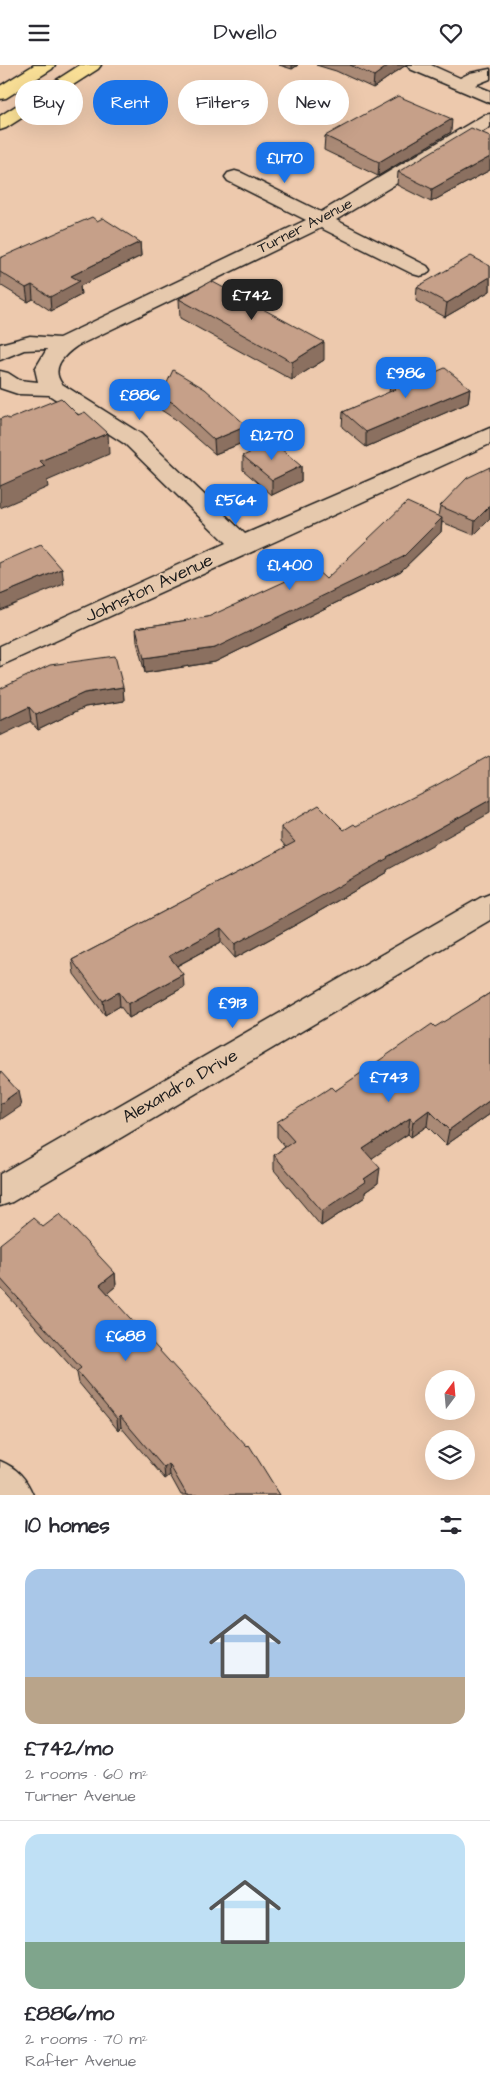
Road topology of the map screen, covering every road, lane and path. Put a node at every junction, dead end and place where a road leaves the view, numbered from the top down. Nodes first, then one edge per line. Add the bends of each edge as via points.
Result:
1 (46, 65) edge
2 (92, 65) edge
3 (416, 65) edge
4 (490, 74) edge
5 (461, 85) junction
6 (0, 94) edge
7 (490, 98) edge
8 (490, 119) edge
9 (0, 123) edge
10 (235, 177) dead end
11 (320, 221) junction
12 (420, 270) dead end
13 (63, 345) junction
14 (0, 354) edge
15 (0, 378) edge
16 (54, 389) junction
17 (490, 435) edge
18 (242, 545) junction
19 (0, 657) edge
20 (490, 907) edge
21 (0, 1191) edge
22 (0, 1480) edge
23 (14, 1495) edge

1 - 6 main road
2 - 9 main road
3 - 5 street
4 - 5 street
5 - 7 street
8 - 11 street, Turner Avenue
10 - 11 street
11 - 12 street
11 - 13 street, Turner Avenue
13 - 14 street via 16,345
13 - 16 street via 51,357 45,371
15 - 16 street via 25,387
16 - 18 street via 133,439
17 - 18 street, Johnston Avenue
18 - 19 street, Johnston Avenue
20 - 21 street, Alexandra Drive
22 - 23 street

